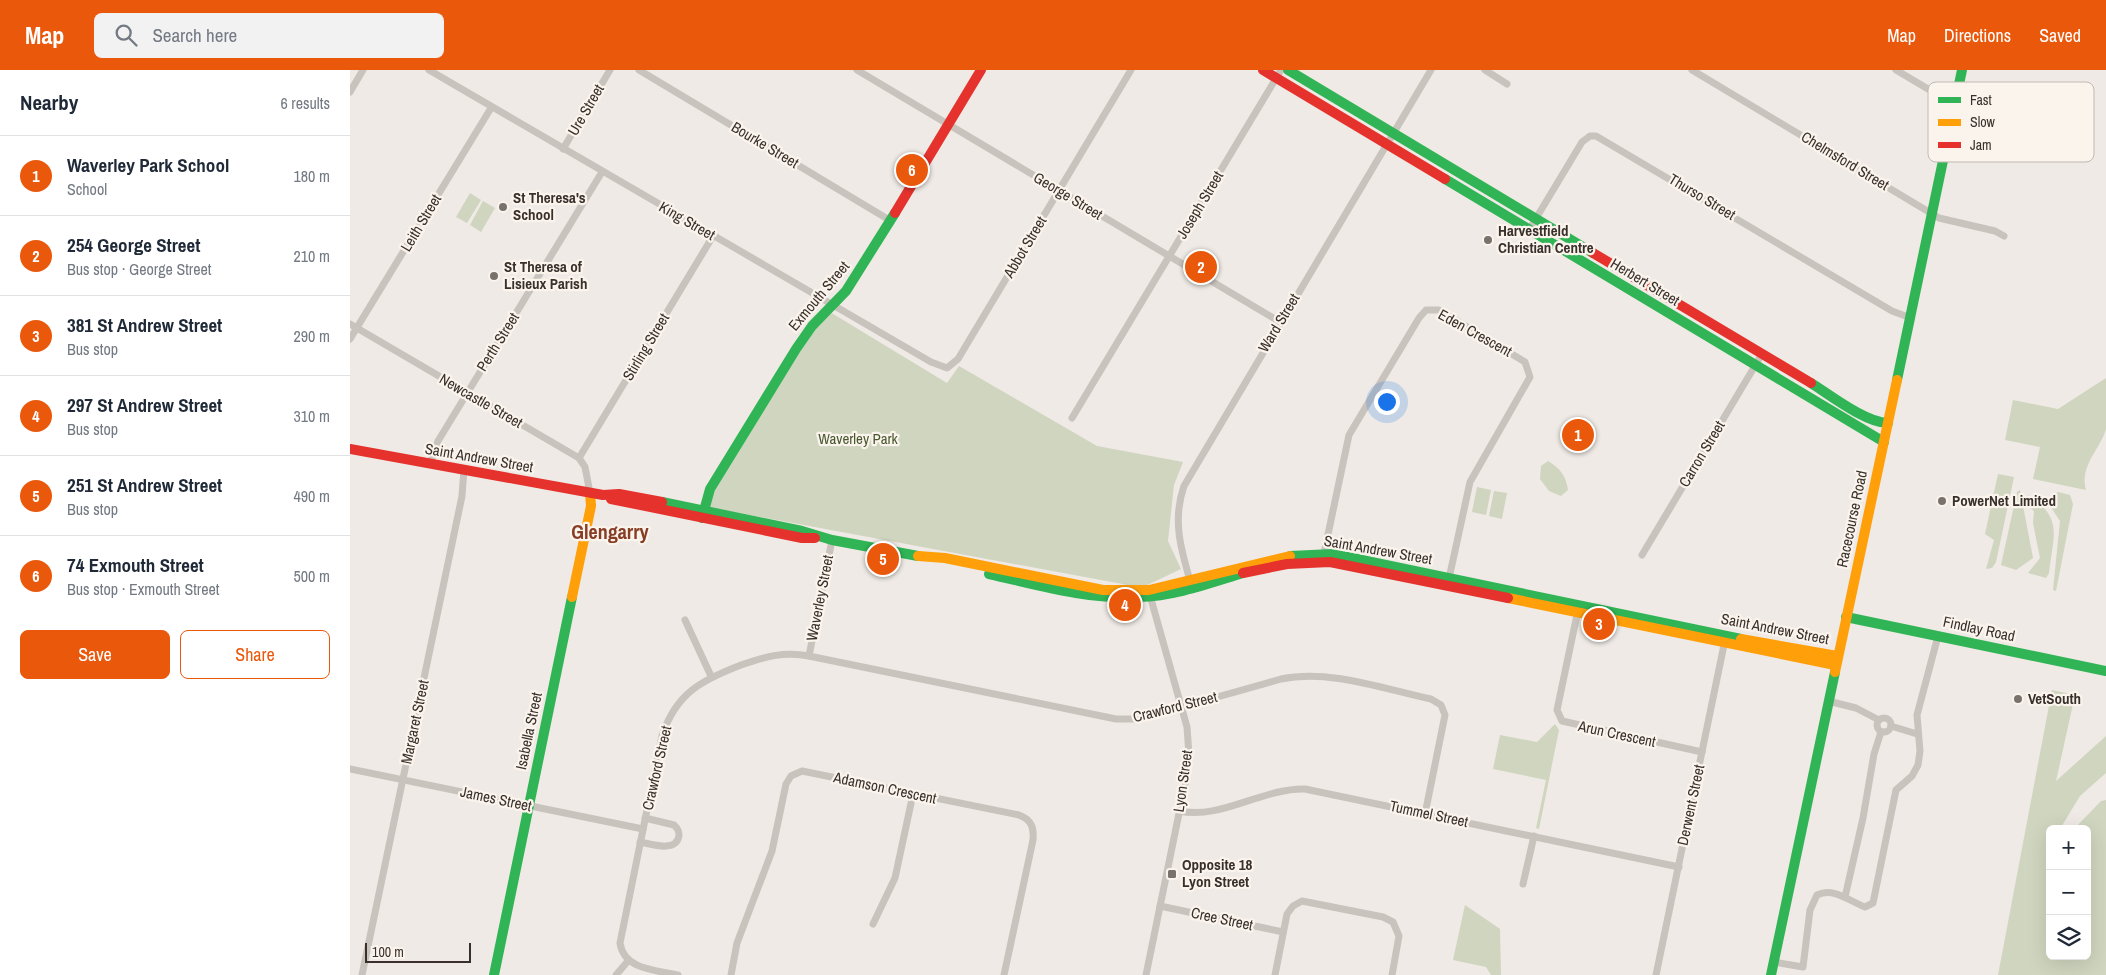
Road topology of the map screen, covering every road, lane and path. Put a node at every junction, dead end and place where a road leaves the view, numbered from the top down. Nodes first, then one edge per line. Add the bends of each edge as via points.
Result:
1 (364, 70) edge
2 (429, 70) edge
3 (610, 70) edge
4 (640, 70) edge
5 (856, 70) edge
6 (981, 70) edge
7 (1131, 70) edge
8 (1263, 70) edge
9 (1288, 70) edge
10 (1431, 70) edge
11 (1485, 70) edge
12 (1692, 70) edge
13 (1896, 70) edge
14 (1279, 74) edge
15 (1507, 84) dead end
16 (1928, 89) edge
17 (350, 92) edge
18 (491, 108) junction
19 (949, 124) junction
20 (1393, 133) junction
21 (1386, 144) junction
22 (563, 149) junction
23 (1943, 162) edge
24 (602, 172) junction
25 (1059, 190) junction
26 (1932, 214) junction
27 (1536, 218) junction
28 (891, 221) junction
29 (1529, 230) junction
30 (713, 236) junction
31 (2004, 236) dead end
32 (1169, 256) junction
33 (1651, 287) junction
34 (1644, 299) junction
35 (832, 306) junction
36 (1911, 318) junction
37 (1280, 322) junction
38 (353, 326) edge
39 (350, 339) edge
40 (1762, 354) junction
41 (1755, 365) junction
42 (947, 368) joint
43 (467, 393) junction
44 (1072, 418) dead end
45 (1888, 423) junction
46 (1884, 442) junction
47 (350, 449) edge
48 (579, 458) junction
49 (430, 464) junction
50 (464, 469) junction
51 (590, 493) junction
52 (703, 514) junction
53 (832, 540) junction
54 (1642, 555) dead end
55 (1323, 557) junction
56 (1449, 581) junction
57 (1192, 584) junction
58 (1150, 593) junction
59 (1578, 608) junction
60 (1846, 617) junction
61 (685, 620) dead end
62 (1938, 636) junction
63 (1725, 639) junction
64 (809, 656) junction
65 (1836, 660) junction
66 (2106, 671) edge
67 (711, 676) junction
68 (1828, 701) junction
69 (1182, 707) junction
70 (1879, 720) junction
71 (1891, 726) junction
72 (1881, 732) junction
73 (1917, 734) junction
74 (1702, 752) junction
75 (350, 769) edge
76 (403, 780) junction
77 (912, 794) junction
78 (529, 806) junction
79 (1179, 811) junction
80 (1425, 814) junction
81 (645, 818) junction
82 (643, 829) junction
83 (1534, 836) junction
84 (640, 842) junction
85 (1678, 866) junction
86 (1523, 884) dead end
87 (1845, 897) junction
88 (1160, 906) junction
89 (873, 924) dead end
90 (1283, 932) junction
91 (628, 961) junction
92 (1774, 962) junction
93 (362, 975) edge
94 (494, 975) edge
95 (616, 975) edge
96 (678, 975) edge
97 (731, 975) edge
98 (1004, 975) edge
99 (1146, 975) edge
100 (1275, 975) edge
101 (1392, 975) edge
102 (1656, 975) edge
103 (1771, 975) edge

1 - 17 street
2 - 18 street, King Street
3 - 22 street, Ure Street
4 - 28 street, Bourke Street
5 - 19 street, George Street
6 - 19 street, Exmouth Street
7 - 25 street, Abbot Street
8 - 14 street, Herbert Street
9 - 20 street, Herbert Street
10 - 20 street, Ward Street
11 - 15 street
12 - 26 street, Chelmsford Street
13 - 16 street
14 - 21 street, Herbert Street
14 - 32 street, Joseph Street
18 - 22 street, King Street
18 - 38 street, Leith Street
19 - 25 street, George Street
19 - 28 street, Exmouth Street
20 - 21 street, Ward Street
20 - 27 street, Herbert Street
21 - 29 street, Herbert Street
21 - 37 street, Ward Street
22 - 24 street, King Street
23 - 26 street, Racecourse Road
24 - 30 street, King Street
24 - 43 street, Perth Street
25 - 32 street, George Street
25 - 42 street, Abbot Street via 958,359
26 - 31 street, Chelmsford Street
26 - 36 street, Racecourse Road
27 - 29 street, Thurso Street
27 - 33 street, Herbert Street
27 - 36 street, Thurso Street via 1580,145 1590,136 1596,136 1892,312
28 - 35 street, Exmouth Street via 855,279
29 - 34 street, Herbert Street
30 - 35 street, King Street
30 - 48 street, Stirling Street
32 - 37 street, George Street
32 - 44 street, Joseph Street
33 - 34 street
33 - 40 street, Herbert Street
34 - 41 street, Herbert Street
35 - 42 street, King Street
35 - 52 street, Exmouth Street via 808,330 791,356 710,489
36 - 45 street, Racecourse Road
37 - 57 street, Ward Street via 1184,486 1178,504 1177,531
38 - 39 street, Leith Street
38 - 43 street, Newcastle Street
40 - 41 street, Carron Street
40 - 45 street, Herbert Street via 1862,414
41 - 46 street, Herbert Street
41 - 54 street, Carron Street
43 - 48 street, Newcastle Street
43 - 49 street, Perth Street via 436,445
45 - 46 street, Racecourse Road
46 - 60 street, Racecourse Road
47 - 49 street, Saint Andrew Street
48 - 51 street via 585,467
49 - 50 street, Saint Andrew Street
50 - 51 street, Saint Andrew Street
50 - 76 street, Margaret Street via 462,496
51 - 52 street, Saint Andrew Street via 617,501
51 - 78 street, Isabella Street via 591,506
52 - 53 street, Saint Andrew Street via 802,531
53 - 58 street, Saint Andrew Street via 913,556 945,558 1087,588
53 - 64 street, Waverley Street
55 - 56 street, Saint Andrew Street via 1344,556
55 - 56 street, Eden Crescent via 1349,434 1419,318 1426,310 1439,310 1525,362 1530,376 1470,482
55 - 57 street, Saint Andrew Street via 1282,556
56 - 59 street, Saint Andrew Street
57 - 58 street, Saint Andrew Street
58 - 69 street, Lyon Street
59 - 63 street, Saint Andrew Street
59 - 74 street, Arun Crescent via 1557,710 1562,721
60 - 62 street, Findlay Road
60 - 65 street, Racecourse Road
61 - 67 street
62 - 66 street, Findlay Road
62 - 73 street via 1916,715
63 - 65 street, Saint Andrew Street
63 - 74 street, Derwent Street
64 - 67 street, Crawford Street via 771,656
64 - 69 street, Crawford Street via 1116,719 1139,719
65 - 68 street, Racecourse Road
67 - 81 street, Crawford Street via 686,695 669,718
68 - 70 street via 1856,708
68 - 92 street, Racecourse Road
69 - 79 street, Lyon Street via 1189,755
69 - 80 street, Crawford Street via 1281,679 1312,675 1437,701 1443,710 1444,721
70 - 71 street via 1886,719
70 - 72 street via 1876,726
71 - 72 street via 1888,731
71 - 73 street
72 - 87 street
73 - 87 street via 1918,765 1912,776 1896,790 1875,900 1865,907
74 - 85 street, Derwent Street
75 - 76 street, James Street
76 - 78 street, James Street
76 - 93 street, Margaret Street
77 - 89 street via 895,878
77 - 97 street, Adamson Crescent via 810,772 802,771 791,776 786,784 772,851 738,943
77 - 98 street, Adamson Crescent via 1019,815 1031,824 1033,840
78 - 82 street, James Street
78 - 94 street, Isabella Street
79 - 80 street, Tummel Street via 1202,813 1296,789
79 - 88 street, Lyon Street
80 - 83 street, Tummel Street
81 - 82 street, Crawford Street
81 - 84 street, Crawford Street via 674,826 679,837 669,846
82 - 84 street, Crawford Street
83 - 85 street, Tummel Street
83 - 86 street
84 - 91 street, Crawford Street via 620,936 621,950
85 - 102 street, Derwent Street
87 - 92 street via 1827,892 1814,898 1804,967
88 - 90 street, Cree Street
88 - 99 street, Lyon Street
90 - 100 street
90 - 101 street via 1290,909 1302,901 1388,919 1397,926 1399,936
91 - 95 street
91 - 96 street
92 - 103 street, Racecourse Road

